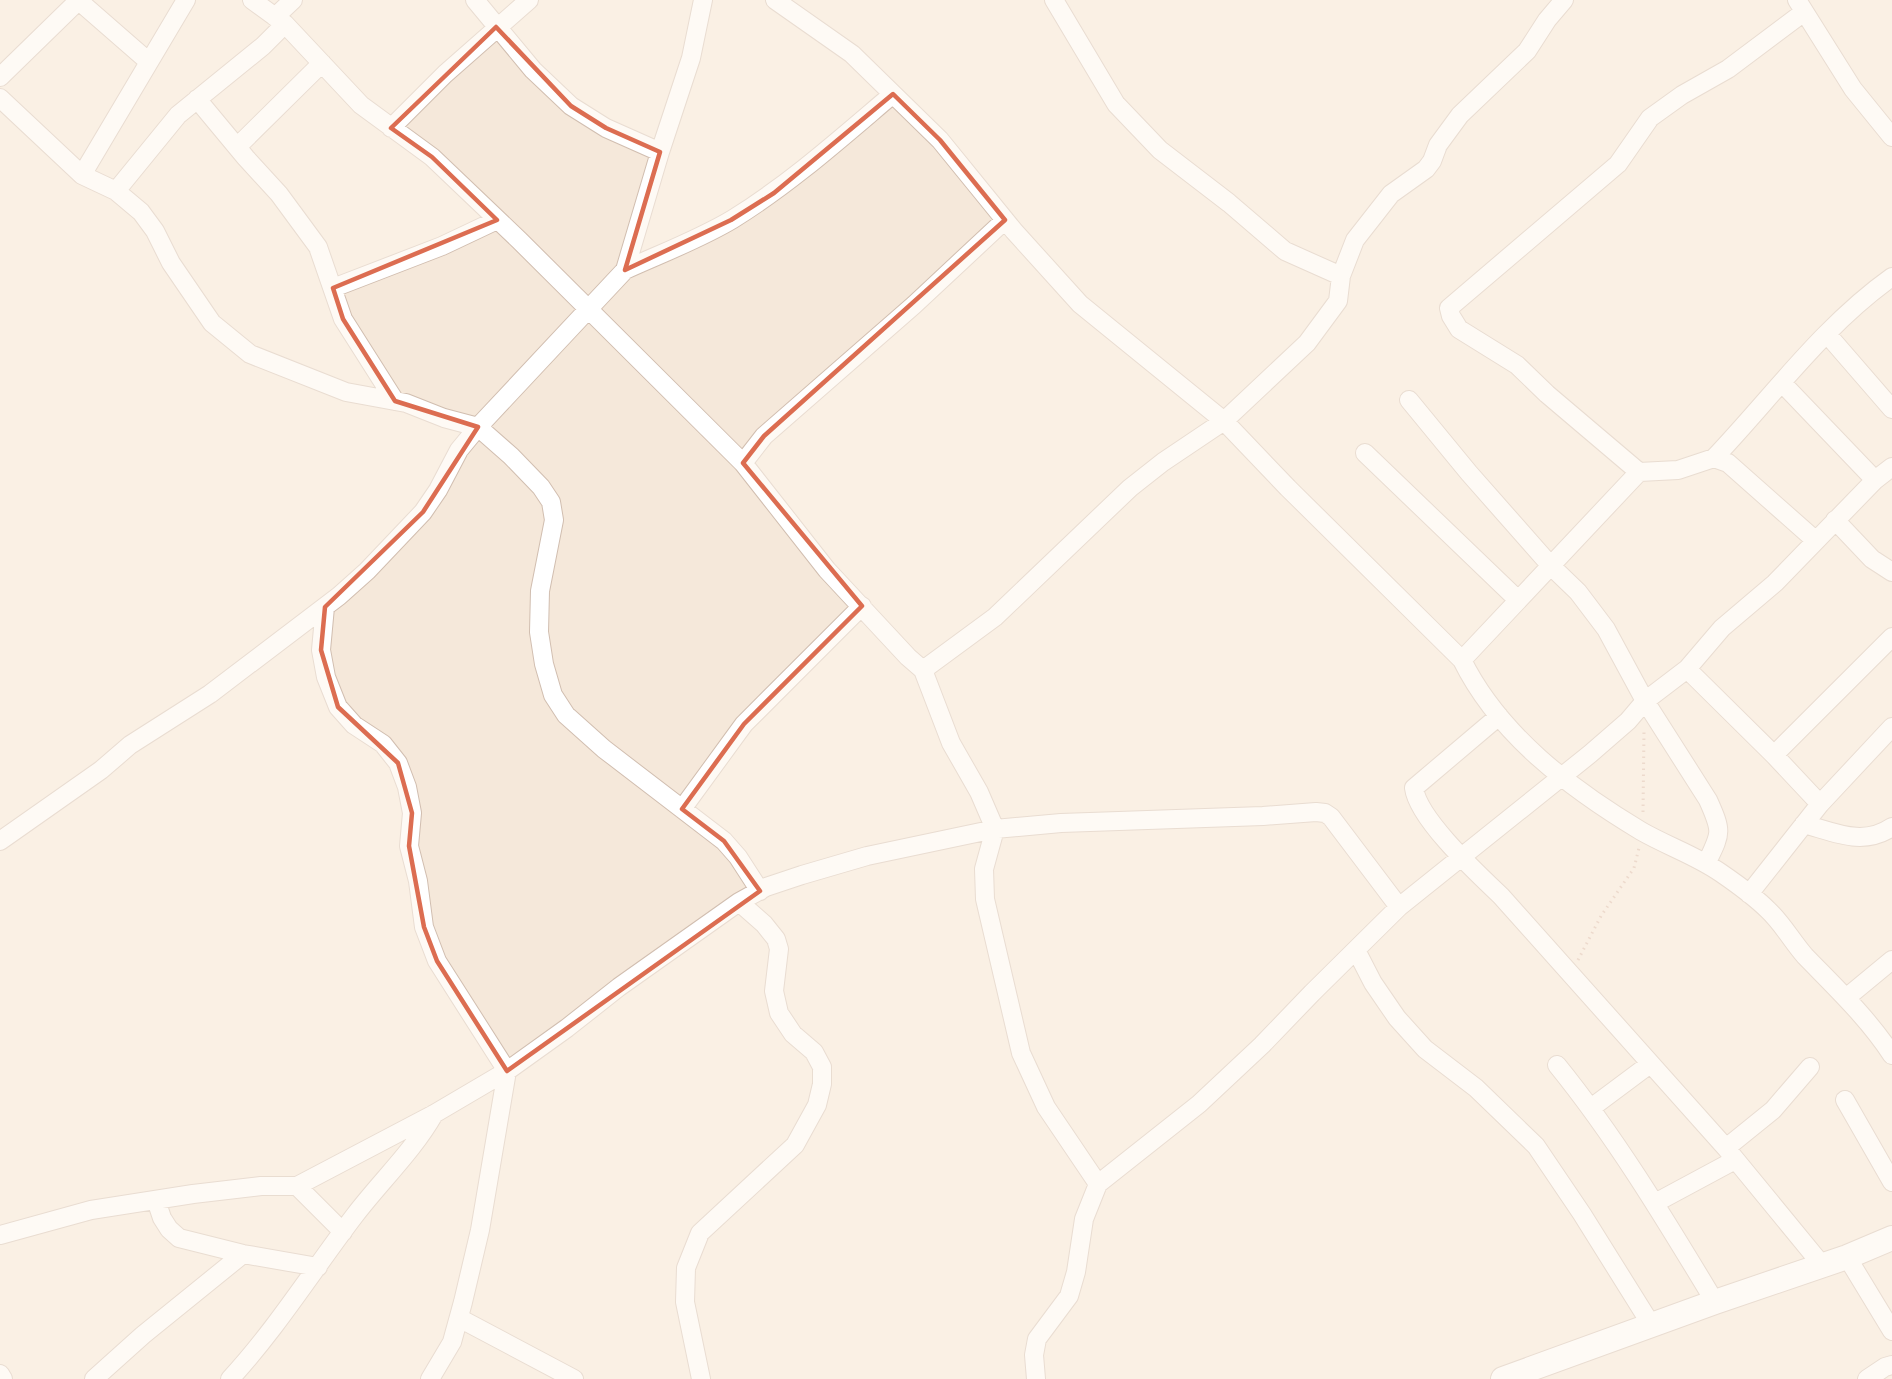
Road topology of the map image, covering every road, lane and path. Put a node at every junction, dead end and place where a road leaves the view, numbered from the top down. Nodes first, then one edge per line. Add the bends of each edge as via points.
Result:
1 (79, 0) edge
2 (186, 0) edge
3 (252, 0) edge
4 (293, 0) edge
5 (475, 0) edge
6 (529, 0) edge
7 (703, 0) edge
8 (775, 0) edge
9 (1054, 0) edge
10 (1564, 0) edge
11 (1800, 6) edge
12 (280, 21) junction
13 (496, 27) junction
14 (149, 62) junction
15 (322, 63) junction
16 (0, 77) edge
17 (893, 94) junction
18 (0, 98) edge
19 (197, 99) junction
20 (391, 128) junction
21 (1892, 137) edge
22 (237, 147) junction
23 (660, 152) junction
24 (82, 175) junction
25 (116, 191) junction
26 (497, 220) junction
27 (1005, 220) junction
28 (625, 270) junction
29 (1341, 276) junction
30 (1892, 277) edge
31 (333, 288) junction
32 (590, 309) junction
33 (1827, 334) junction
34 (1783, 384) junction
35 (1409, 400) dead end
36 (395, 401) junction
37 (1892, 409) edge
38 (1224, 421) junction
39 (478, 428) junction
40 (1365, 453) dead end
41 (1714, 458) junction
42 (743, 463) junction
43 (1892, 467) edge
44 (1639, 472) junction
45 (1875, 480) junction
46 (1835, 520) junction
47 (1815, 540) junction
48 (1551, 566) junction
49 (1892, 572) edge
50 (1518, 600) junction
51 (862, 606) junction
52 (325, 607) junction
53 (1892, 637) edge
54 (1462, 660) junction
55 (1687, 669) junction
56 (923, 670) junction
57 (1645, 701) junction
58 (1499, 716) junction
59 (1892, 727) edge
60 (1774, 755) junction
61 (1560, 777) junction
62 (1820, 804) junction
63 (682, 809) junction
64 (1804, 824) junction
65 (1892, 827) edge
66 (995, 830) junction
67 (1642, 832) junction
68 (0, 842) edge
69 (1461, 858) junction
70 (1706, 864) junction
71 (760, 891) junction
72 (1749, 894) junction
73 (739, 902) junction
74 (1399, 907) junction
75 (1356, 950) junction
76 (1892, 960) edge
77 (1571, 975) junction
78 (1846, 998) junction
79 (1889, 1044) edge
80 (1650, 1064) junction
81 (1557, 1065) dead end
82 (1810, 1067) dead end
83 (507, 1071) junction
84 (1845, 1100) dead end
85 (1592, 1108) junction
86 (434, 1114) junction
87 (1730, 1154) junction
88 (1892, 1182) edge
89 (1098, 1184) junction
90 (297, 1186) junction
91 (156, 1200) junction
92 (1655, 1203) junction
93 (343, 1232) junction
94 (0, 1235) edge
95 (1892, 1238) edge
96 (243, 1254) junction
97 (1847, 1257) junction
98 (1822, 1265) junction
99 (318, 1267) junction
100 (1715, 1302) junction
101 (459, 1318) junction
102 (1652, 1326) junction
103 (1892, 1332) edge
104 (1892, 1365) edge
105 (0, 1374) edge
106 (3, 1379) edge
107 (94, 1379) edge
108 (230, 1379) edge
109 (430, 1379) edge
110 (574, 1379) edge
111 (701, 1379) edge
112 (1036, 1379) edge
113 (1503, 1379) edge
114 (1868, 1379) edge

1 - 14 street
1 - 16 street
2 - 14 street
3 - 12 street
4 - 12 street
5 - 13 street
6 - 13 street
7 - 23 street via 691,58
8 - 17 street via 852,54
9 - 29 street via 1116,104 1160,150 1285,251
10 - 29 street via 1527,51 1460,115 1426,169 1391,194 1355,240
11 - 21 street via 1853,89
11 - 44 street via 1728,69 1650,118 1618,164 1449,308 1459,329 1517,365
12 - 15 street
12 - 19 street via 263,45
13 - 20 street
13 - 23 street via 533,70 572,106 606,128
14 - 24 street
15 - 20 street via 361,105
15 - 22 street
17 - 27 street via 940,140
17 - 28 street via 765,198 731,220
18 - 24 street
19 - 22 street
19 - 25 street via 178,115
20 - 26 street via 432,157
22 - 31 street via 279,194 318,247
23 - 28 street
24 - 25 street
25 - 36 street via 141,212 155,231 171,263 212,322 250,354 346,392
26 - 31 street
26 - 32 street
27 - 38 street via 1080,304
27 - 42 street via 764,436
28 - 32 street
29 - 38 street via 1338,301 1307,343
30 - 33 street
31 - 36 street via 343,319
32 - 39 street
32 - 42 street
33 - 34 street
33 - 37 street
34 - 41 street
34 - 45 street
35 - 48 street
36 - 39 street
38 - 54 street
38 - 56 street via 1130,488 995,617
39 - 52 street via 459,450 423,512 367,571
39 - 63 street via 511,456 551,502 554,520 540,591 539,632 553,695 566,715 604,749
40 - 50 street
41 - 44 street via 1678,470
41 - 47 street via 1728,463
42 - 51 street via 827,570
43 - 45 street
44 - 48 street
45 - 46 street
46 - 47 street
46 - 49 street via 1872,559
47 - 55 street via 1775,583 1722,628
48 - 50 street
48 - 57 street via 1578,592 1606,629
50 - 54 street
51 - 56 street
51 - 63 street via 744,724
52 - 68 street via 210,694 130,745
52 - 83 street via 321,650 338,707 382,744 398,763 407,787 411,813 409,846 424,927 437,961
53 - 60 street
54 - 58 street
55 - 57 street
55 - 60 street
56 - 66 street via 951,743
57 - 61 street via 1628,721
57 - 67 path
57 - 70 street via 1716,818 1720,836
58 - 61 street
58 - 69 street via 1414,788 1418,804
59 - 62 street
60 - 62 street
61 - 67 street
61 - 69 street
62 - 64 street
63 - 71 street via 724,841
64 - 65 street via 1862,839
64 - 72 street
66 - 71 street via 867,856
66 - 74 street via 1061,822 1322,812 1331,817
66 - 89 street via 984,869 985,899 1021,1053 1046,1107
67 - 70 street
67 - 77 path via 1634,868 1601,916
69 - 74 street
69 - 77 street via 1501,896
70 - 72 street
71 - 73 street
72 - 78 street via 1769,910 1797,947
73 - 83 street
73 - 111 street via 776,939 779,949 774,991 779,1013 814,1052 822,1067 822,1084 817,1105 795,1145 700,1233 686,1268 685,1302
74 - 75 street
75 - 89 street via 1207,1097
75 - 102 street via 1397,1018 1425,1049 1476,1088 1536,1146
76 - 78 street
77 - 80 street
78 - 79 street
80 - 85 street
80 - 87 street
81 - 85 street
82 - 87 street
83 - 86 street
83 - 101 street via 480,1230
84 - 88 street
85 - 92 street
86 - 90 street
86 - 93 street
87 - 92 street
87 - 98 street
89 - 112 street via 1084,1219 1069,1296 1037,1339
90 - 91 street via 261,1186
90 - 93 street
91 - 94 street via 91,1210
91 - 96 street via 162,1218 180,1238
92 - 100 street
93 - 99 street
95 - 97 street
96 - 99 street
96 - 107 street
97 - 98 street
97 - 103 street
98 - 100 street
99 - 108 street
100 - 102 street
101 - 109 street via 452,1342
101 - 110 street
102 - 113 street
104 - 114 street
105 - 106 street

